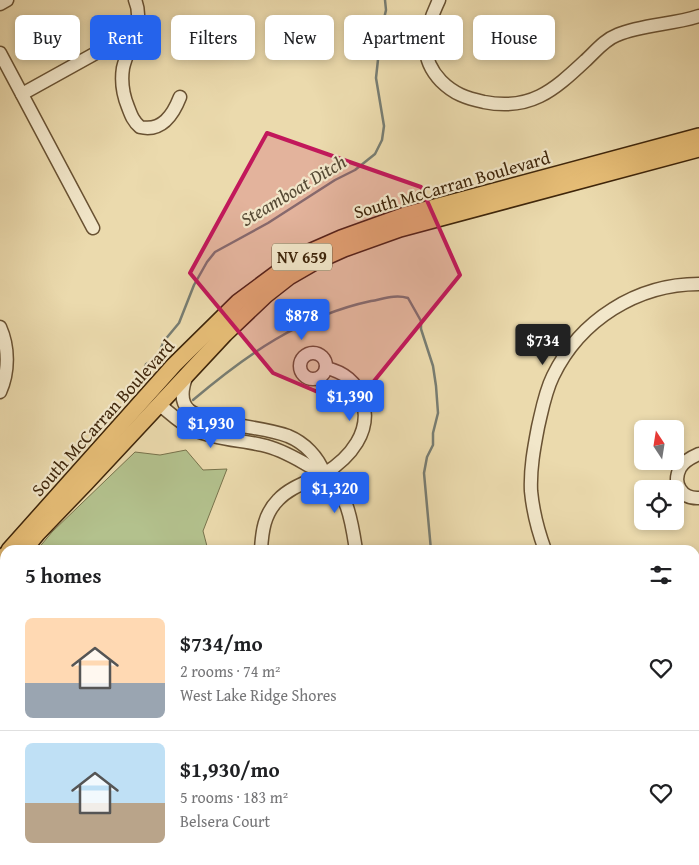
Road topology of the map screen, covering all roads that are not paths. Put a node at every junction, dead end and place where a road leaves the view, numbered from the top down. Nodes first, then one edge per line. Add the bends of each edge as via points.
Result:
1 (7, 0) edge
2 (135, 0) edge
3 (439, 0) edge
4 (0, 4) edge
5 (699, 16) edge
6 (0, 52) edge
7 (90, 56) edge
8 (22, 94) junction
9 (180, 97) dead end
10 (699, 136) edge
11 (699, 149) edge
12 (93, 228) dead end
13 (699, 284) edge
14 (0, 327) edge
15 (174, 366) junction
16 (326, 368) dead end
17 (188, 373) junction
18 (0, 392) edge
19 (160, 405) junction
20 (228, 424) junction
21 (289, 436) junction
22 (226, 439) junction
23 (282, 451) junction
24 (699, 454) edge
25 (324, 473) junction
26 (699, 498) edge
27 (13, 545) edge
28 (28, 545) edge
29 (261, 545) edge
30 (355, 545) edge
31 (543, 545) edge

1 - 4 street
2 - 9 street via 138,12 136,30 122,76 131,116 140,127 158,126 167,120
3 - 5 street via 425,37 430,66 436,76 458,95 496,104 514,105 541,96 608,39 633,29
6 - 8 street
7 - 8 street
8 - 12 street
10 - 15 main road, South McCarran Boulevard / NV 659 via 405,215 309,252 238,302
11 - 17 main road, South McCarran Boulevard / NV 659 via 400,229 344,249 289,277 266,295
13 - 31 street via 648,292 612,309 582,333 560,363 545,397 531,470 533,507
14 - 18 street via 7,358
15 - 19 main road
15 - 27 main road, South McCarran Boulevard / NV 659
16 - 25 street via 350,379 358,389 365,411 359,441 340,462
17 - 19 main road, South McCarran Boulevard / NV 659
17 - 20 street via 183,386 183,401 188,410
19 - 22 street via 194,430
19 - 28 main road, South McCarran Boulevard / NV 659
20 - 21 street
20 - 22 street
21 - 23 street
21 - 25 street via 313,454
22 - 23 street
23 - 25 street
24 - 26 street via 684,463 677,476 677,484 683,494
25 - 29 street via 288,492 273,506 267,516
25 - 30 street via 342,496

